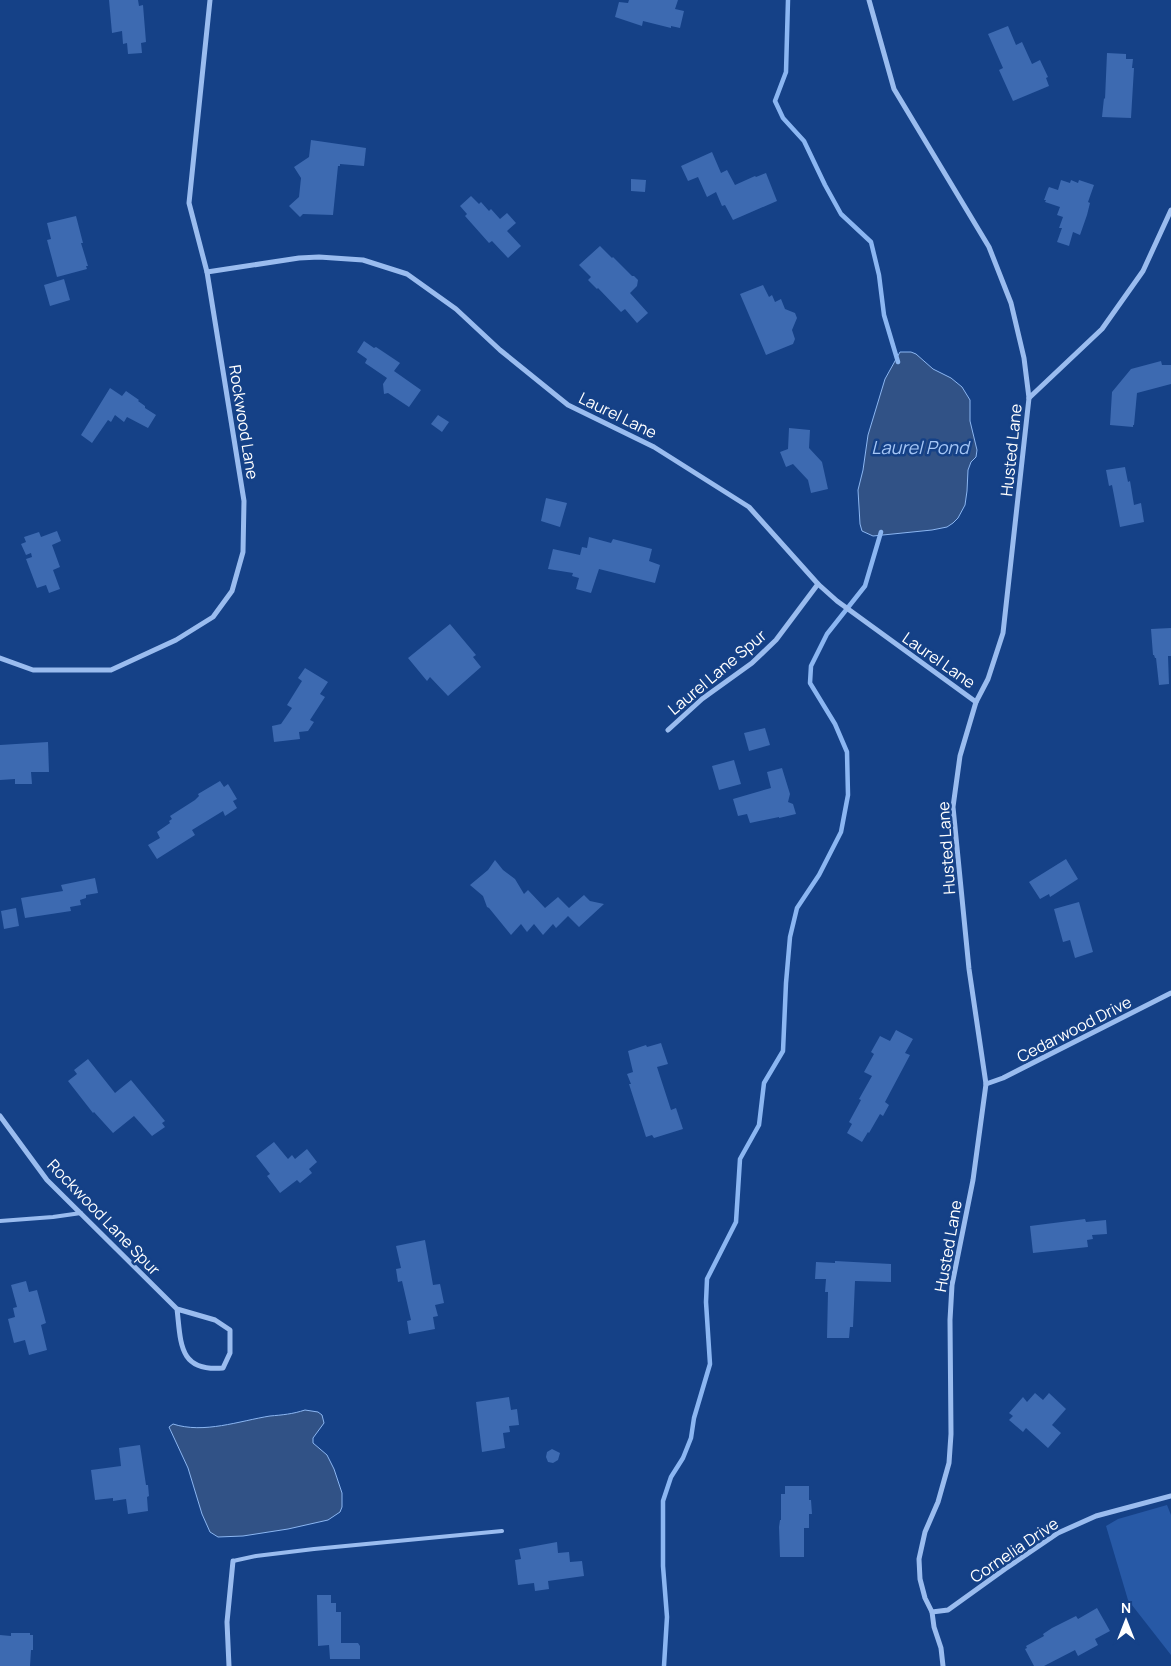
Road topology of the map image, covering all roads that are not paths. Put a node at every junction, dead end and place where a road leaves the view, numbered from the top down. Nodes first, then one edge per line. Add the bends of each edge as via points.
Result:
1 (210, 0) edge
2 (869, 0) edge
3 (1171, 210) edge
4 (207, 272) junction
5 (1029, 398) junction
6 (818, 584) junction
7 (0, 658) edge
8 (976, 702) junction
9 (668, 730) dead end
10 (1171, 993) edge
11 (986, 1084) junction
12 (0, 1116) edge
13 (81, 1213) junction
14 (0, 1221) edge
15 (177, 1308) junction
16 (1171, 1496) edge
17 (502, 1531) dead end
18 (233, 1561) joint
19 (932, 1612) junction
20 (228, 1666) edge
21 (943, 1666) edge

1 - 4 street, Rockwood Lane via 189,203
2 - 5 street, Husted Lane via 894,90 989,247 1010,303 1024,358
3 - 5 street via 1143,271 1102,329
4 - 6 street, Laurel Lane via 319,258 363,260 407,274 456,309 568,405 654,446 748,507
4 - 7 street, Rockwood Lane via 244,501 243,552 232,591 213,617 176,640 111,670 33,670
5 - 8 street, Husted Lane via 1003,633 988,679
6 - 8 street, Laurel Lane via 860,620
6 - 9 street, Laurel Lane Spur via 776,640
8 - 11 street, Husted Lane via 960,756 953,808 969,969
10 - 11 street, Cedarwood Drive
11 - 19 street, Husted Lane via 973,1180 952,1285 949,1462 919,1559 922,1589
12 - 13 street, Rockwood Lane Spur via 47,1180
13 - 14 lane
13 - 15 street, Rockwood Lane Spur
15 - 15 street, Rockwood Lane Spur via 215,1320 230,1330 230,1353 223,1368 201,1367 188,1360 180,1338
16 - 19 street, Cornelia Drive via 1096,1516 1058,1533 948,1610
17 - 18 lane via 314,1549
18 - 20 street
19 - 21 street, Husted Lane

